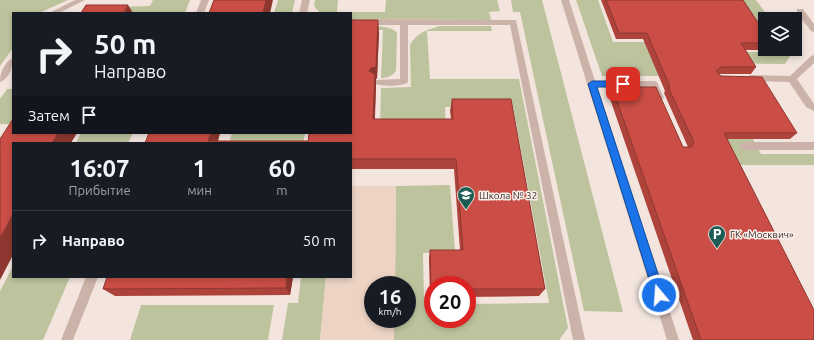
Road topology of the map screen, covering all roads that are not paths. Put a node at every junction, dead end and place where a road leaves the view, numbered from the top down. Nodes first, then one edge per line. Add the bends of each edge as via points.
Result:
1 (82, 0) edge
2 (205, 0) edge
3 (306, 0) edge
4 (565, 0) edge
5 (800, 11) dead end
6 (55, 12) edge
7 (200, 12) edge
8 (303, 12) edge
9 (352, 22) edge
10 (404, 22) junction
11 (814, 29) edge
12 (814, 58) edge
13 (12, 62) edge
14 (739, 78) edge
15 (0, 79) edge
16 (792, 79) junction
17 (376, 82) edge
18 (592, 84) junction
19 (664, 107) edge
20 (814, 108) edge
21 (746, 146) dead end
22 (814, 146) edge
23 (92, 278) edge
24 (67, 340) edge
25 (580, 340) edge
26 (673, 340) edge

1 - 6 lane
2 - 7 lane
3 - 8 lane
4 - 18 lane
5 - 11 lane
9 - 10 lane
10 - 17 lane via 404,82
10 - 25 lane via 513,22
12 - 16 lane
13 - 15 lane
14 - 16 lane
16 - 20 lane via 809,105
18 - 19 lane via 654,84
18 - 26 lane
21 - 22 lane
23 - 24 lane

